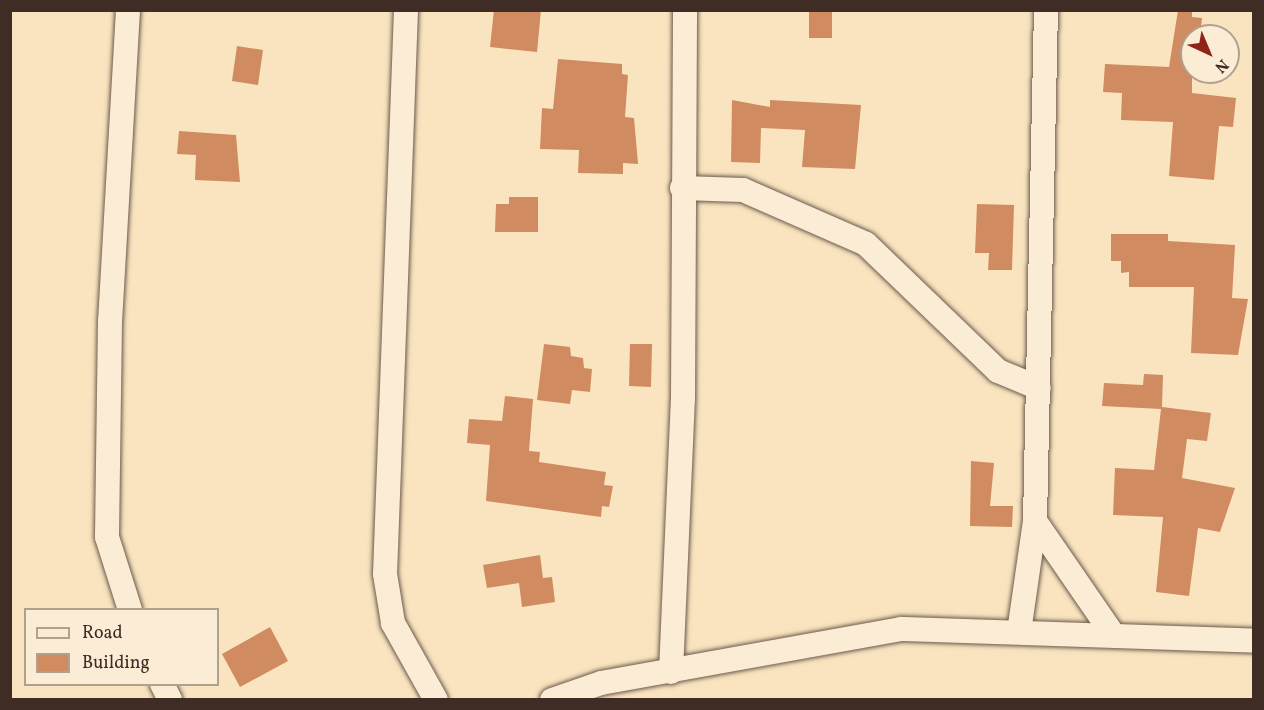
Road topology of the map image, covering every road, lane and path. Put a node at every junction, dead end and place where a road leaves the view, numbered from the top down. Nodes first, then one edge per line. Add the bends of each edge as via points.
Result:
1 (128, 10) edge
2 (406, 10) edge
3 (685, 10) edge
4 (1047, 10) edge
5 (682, 188) junction
6 (1039, 388) junction
7 (1035, 521) junction
8 (130, 608) edge
9 (1019, 632) junction
10 (1112, 633) junction
11 (1254, 641) edge
12 (671, 672) junction
13 (436, 699) edge
14 (552, 699) edge

1 - 8 street via 110,321 107,537
2 - 13 street via 385,574 393,623
3 - 5 street
4 - 6 street
5 - 6 street via 743,190 866,244 998,371
5 - 12 street via 683,399
6 - 7 street
7 - 9 street
7 - 10 street
9 - 10 street
9 - 12 street via 901,629
10 - 11 street
12 - 14 street via 602,683

